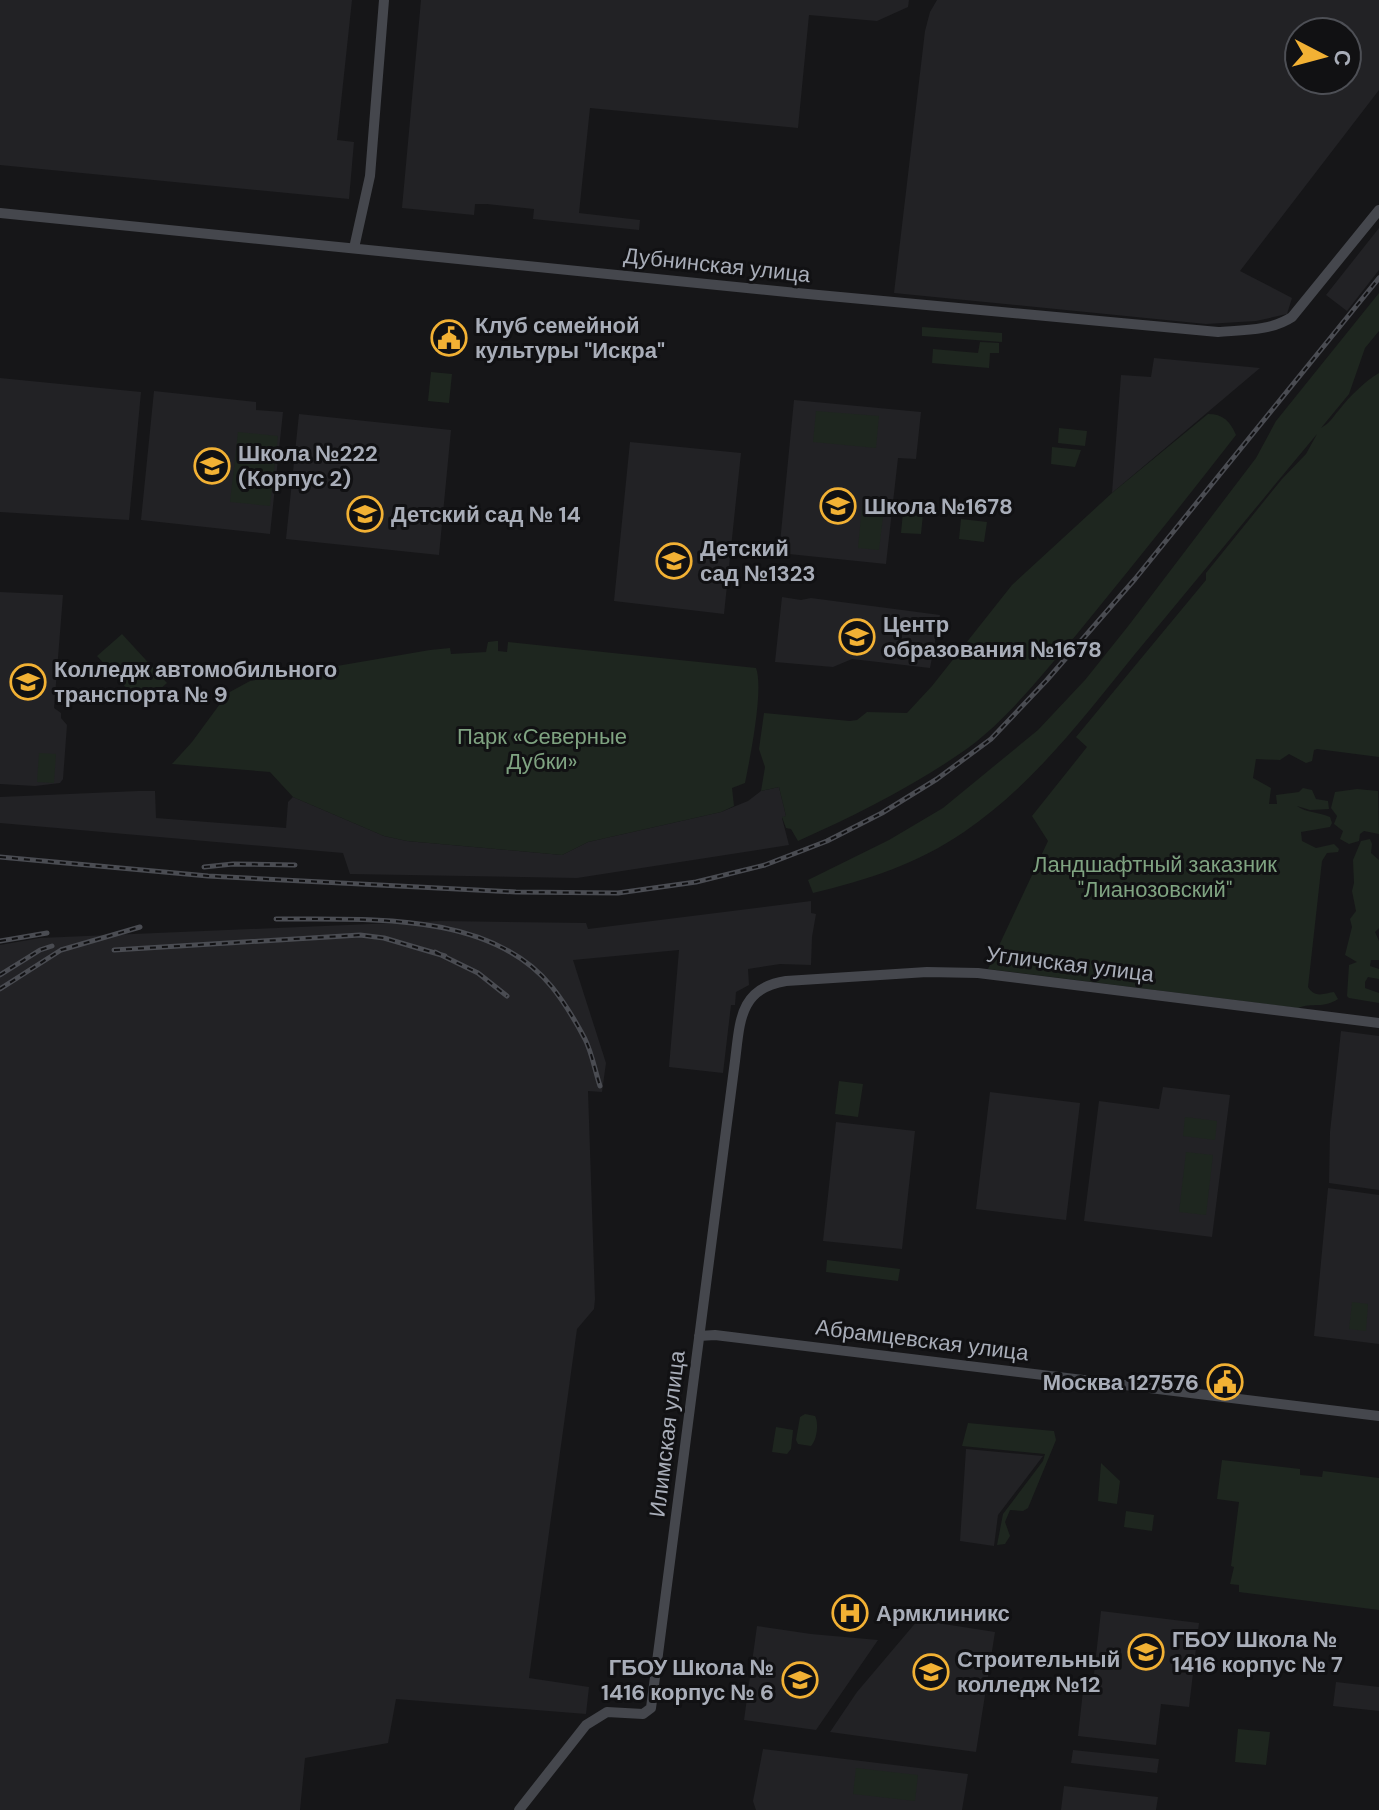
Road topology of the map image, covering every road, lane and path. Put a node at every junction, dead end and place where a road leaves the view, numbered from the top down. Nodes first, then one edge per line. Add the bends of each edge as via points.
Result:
1 (384, 0) edge
2 (1379, 210) edge
3 (0, 213) edge
4 (354, 248) junction
5 (757, 992) joint
6 (1379, 1023) edge
7 (699, 1336) junction
8 (1379, 1416) edge
9 (519, 1810) edge

1 - 4 street via 370,176
2 - 4 street, Дубнинская улица via 1292,317 1279,324 1218,332
3 - 4 street, Дубнинская улица
5 - 6 street, Угличская улица via 786,981 955,972
5 - 7 street, Илимская улица via 746,1004 740,1027
7 - 8 street, Абрамцевская улица
7 - 9 street, Илимская улица via 651,1708 643,1714 607,1712 586,1725

